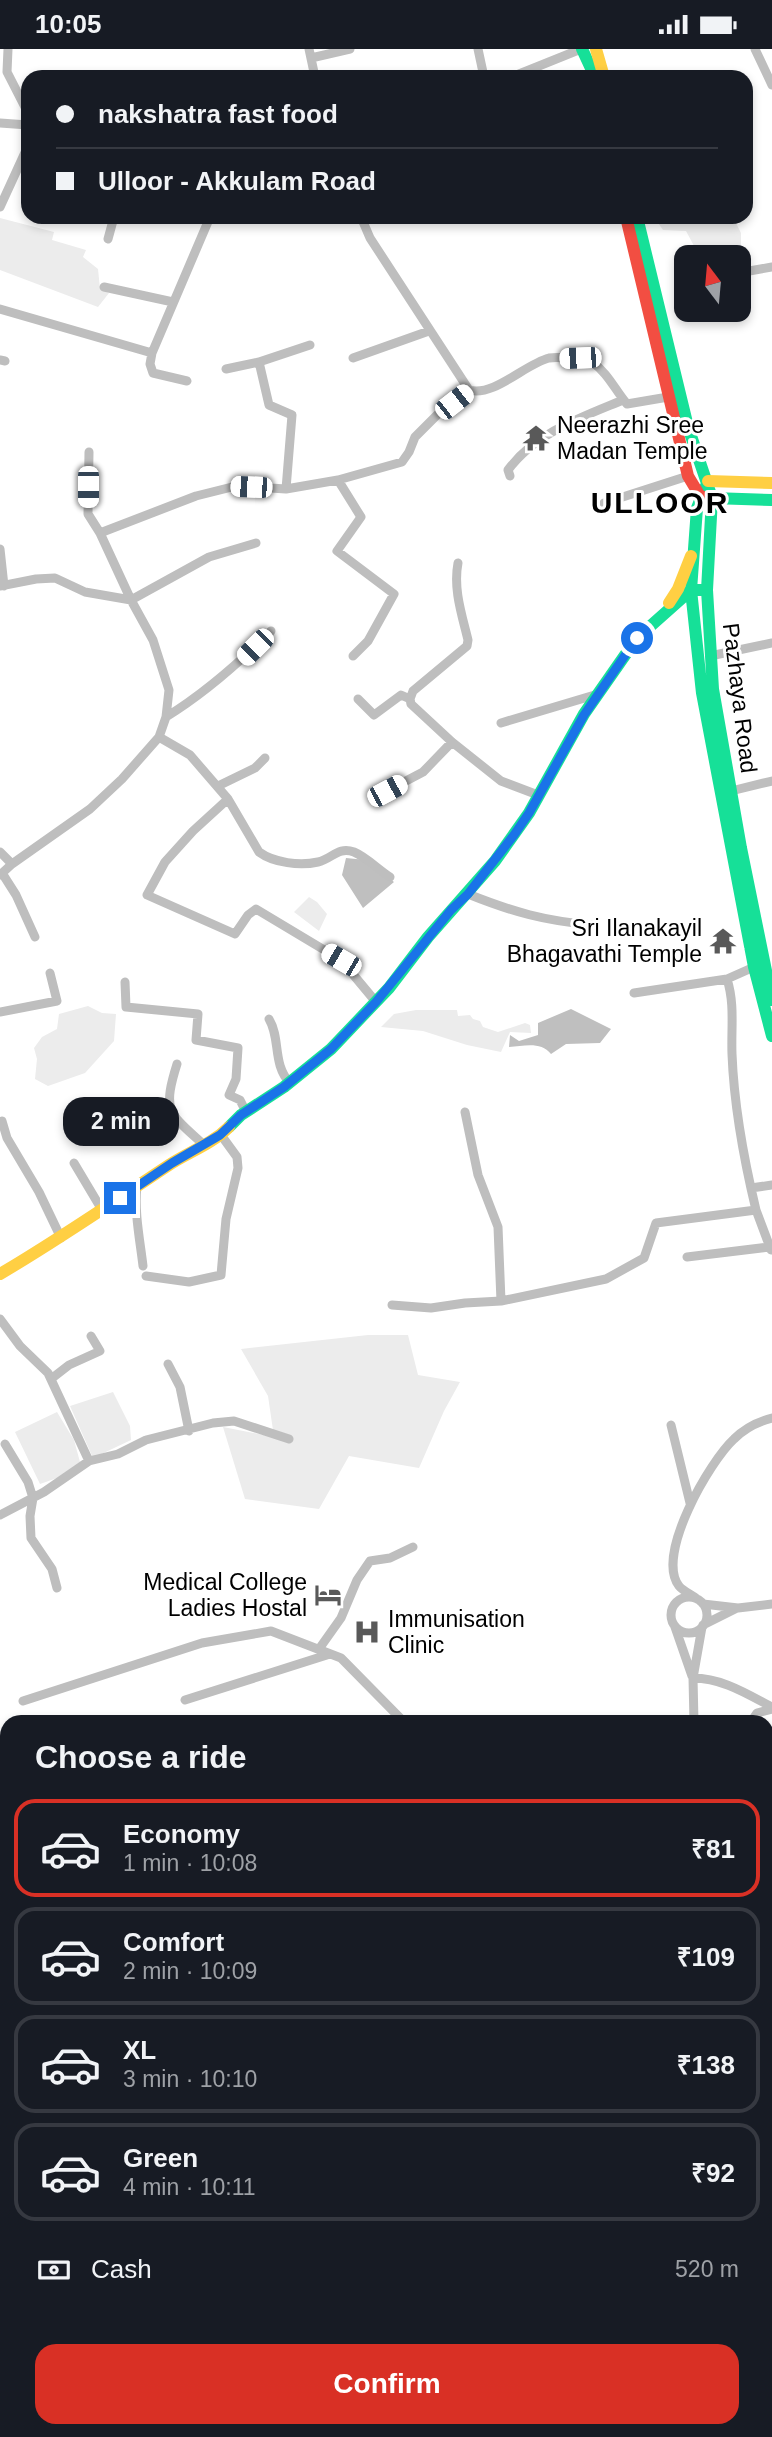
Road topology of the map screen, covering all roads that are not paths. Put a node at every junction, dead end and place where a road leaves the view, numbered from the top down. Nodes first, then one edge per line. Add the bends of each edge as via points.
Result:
1 (8, 49) edge
2 (350, 49) edge
3 (478, 49) edge
4 (582, 49) edge
5 (596, 49) edge
6 (755, 49) edge
7 (310, 54) edge
8 (4, 69) edge
9 (482, 70) edge
10 (529, 70) edge
11 (592, 70) edge
12 (602, 70) edge
13 (772, 85) edge
14 (21, 100) edge
15 (0, 123) edge
16 (21, 124) edge
17 (21, 168) edge
18 (0, 207) edge
19 (112, 224) edge
20 (207, 224) edge
21 (364, 224) edge
22 (628, 224) edge
23 (638, 224) edge
24 (108, 239) dead end
25 (772, 267) edge
26 (751, 271) edge
27 (104, 287) dead end
28 (173, 302) junction
29 (0, 309) edge
30 (429, 331) junction
31 (310, 345) dead end
32 (152, 353) junction
33 (353, 358) dead end
34 (259, 362) junction
35 (226, 369) dead end
36 (187, 381) dead end
37 (469, 390) junction
38 (673, 396) junction
39 (623, 400) junction
40 (89, 453) dead end
41 (510, 476) dead end
42 (688, 476) junction
43 (338, 480) junction
44 (708, 481) junction
45 (772, 483) edge
46 (286, 489) junction
47 (706, 497) junction
48 (772, 500) edge
49 (604, 503) dead end
50 (100, 533) junction
51 (256, 543) dead end
52 (694, 548) junction
53 (0, 549) edge
54 (458, 563) dead end
55 (2, 586) edge
56 (691, 590) junction
57 (707, 590) junction
58 (131, 600) junction
59 (664, 612) junction
60 (271, 631) dead end
61 (772, 643) edge
62 (353, 656) dead end
63 (710, 656) junction
64 (600, 693) junction
65 (358, 699) dead end
66 (410, 699) junction
67 (166, 717) junction
68 (501, 723) dead end
69 (159, 737) junction
70 (452, 742) junction
71 (265, 758) dead end
72 (772, 781) edge
73 (218, 786) junction
74 (387, 791) dead end
75 (730, 791) junction
76 (538, 795) junction
77 (228, 799) junction
78 (0, 852) edge
79 (12, 864) junction
80 (1, 874) edge
81 (390, 877) dead end
82 (468, 894) junction
83 (593, 925) dead end
84 (35, 937) dead end
85 (754, 967) junction
86 (50, 973) dead end
87 (727, 979) junction
88 (125, 982) dead end
89 (634, 993) dead end
90 (770, 998) edge
91 (376, 1002) junction
92 (0, 1012) edge
93 (269, 1019) dead end
94 (772, 1036) edge
95 (177, 1064) dead end
96 (290, 1083) junction
97 (246, 1112) junction
98 (464, 1112) dead end
99 (2, 1121) dead end
100 (220, 1135) junction
101 (204, 1145) junction
102 (74, 1163) dead end
103 (772, 1185) edge
104 (137, 1186) junction
105 (751, 1188) junction
106 (102, 1210) junction
107 (756, 1210) junction
108 (61, 1238) junction
109 (770, 1249) edge
110 (687, 1257) dead end
111 (143, 1266) dead end
112 (0, 1274) edge
113 (146, 1276) dead end
114 (501, 1301) junction
115 (392, 1305) dead end
116 (0, 1319) edge
117 (91, 1336) dead end
118 (168, 1364) dead end
119 (51, 1379) junction
120 (772, 1418) edge
121 (671, 1425) dead end
122 (189, 1431) junction
123 (289, 1439) dead end
124 (5, 1444) dead end
125 (89, 1461) junction
126 (33, 1498) junction
127 (691, 1503) junction
128 (0, 1515) edge
129 (413, 1547) dead end
130 (57, 1588) dead end
131 (700, 1601) junction
132 (772, 1604) edge
133 (738, 1608) junction
134 (702, 1626) junction
135 (675, 1627) junction
136 (319, 1650) junction
137 (330, 1654) junction
138 (693, 1678) junction
139 (185, 1700) dead end
140 (23, 1701) dead end
141 (772, 1708) edge
142 (397, 1715) edge
143 (694, 1715) edge
144 (756, 1715) edge

1 - 8 street
2 - 7 street
3 - 9 street
4 - 10 street
4 - 11 main road
5 - 12 main road
6 - 13 street
8 - 14 street
15 - 16 street
17 - 18 street
19 - 24 street
20 - 28 street
21 - 30 street
22 - 38 main road
23 - 38 main road
25 - 26 street
27 - 28 street
28 - 32 street
29 - 32 street
30 - 33 street
30 - 37 street
31 - 34 street
32 - 36 street via 153,373
34 - 35 street
34 - 46 street via 269,404 292,415
37 - 39 street via 491,388 549,358 580,358 600,369
37 - 43 street via 415,437 402,462
38 - 39 street via 632,405
38 - 42 main road
38 - 44 main road, Pazhaya Road
39 - 41 street via 563,425 520,453 508,470
40 - 50 street via 88,514
42 - 47 main road
42 - 49 street
43 - 46 street
43 - 62 street via 360,517 337,551 394,594 368,641
44 - 45 main road
44 - 47 main road, Pazhaya Road
46 - 50 street via 236,486 196,496
47 - 48 main road
47 - 52 main road via 697,508
47 - 57 main road, Pazhaya Road
50 - 58 street
51 - 58 street via 209,557
52 - 56 main road
52 - 59 main road
53 - 55 street
54 - 66 street via 457,596 467,646 413,691
55 - 58 street via 55,578 85,592
56 - 57 main road
56 - 59 main road
56 - 85 main road via 702,693
57 - 63 main road, Pazhaya Road
58 - 67 street via 153,640 169,691
59 - 64 main road via 627,651
60 - 67 street via 194,700
61 - 63 street
63 - 75 main road, Pazhaya Road
64 - 68 street
64 - 76 main road
65 - 66 street via 374,715 401,695
66 - 70 street
67 - 69 street
69 - 73 street via 190,755
69 - 79 street via 90,809
70 - 74 street via 423,772
70 - 76 street via 502,781
71 - 73 street
72 - 75 street
73 - 77 street
75 - 90 main road, Pazhaya Road
76 - 82 main road
77 - 81 street via 259,852 267,857 320,862 344,850 355,852
77 - 91 street via 165,862 147,895 235,934 256,909 341,960
78 - 79 street
79 - 80 street
80 - 84 street
82 - 83 street via 550,921
82 - 91 main road
85 - 87 street
85 - 90 main road
86 - 92 street via 57,1001
87 - 89 street
87 - 105 street via 733,996 732,1055
88 - 97 street via 126,1007 198,1014 196,1040 238,1048 236,1079 229,1095 240,1100
90 - 94 main road
91 - 96 main road
93 - 96 street via 281,1072
95 - 101 street via 168,1093 169,1107
96 - 97 main road
97 - 100 main road
98 - 114 street via 478,1175 498,1227
99 - 108 street
100 - 101 main road
100 - 113 street via 237,1157 238,1168 226,1219 221,1275 189,1282
101 - 104 main road
102 - 106 street
103 - 105 street
104 - 106 main road
104 - 111 street
105 - 107 street
106 - 108 main road
107 - 109 street
107 - 114 street via 656,1223 643,1258 606,1279
108 - 112 main road
109 - 110 street
114 - 115 street via 431,1308
116 - 119 street
117 - 119 street via 100,1351
118 - 122 street via 180,1387
119 - 125 street
120 - 127 street via 752,1424 733,1439
121 - 127 street
122 - 123 street via 234,1421
122 - 125 street via 146,1440
124 - 126 street
125 - 126 street
126 - 128 street
126 - 130 street via 31,1538 52,1569
127 - 131 street via 675,1545 673,1571 679,1586
129 - 136 street via 370,1561
131 - 133 street
131 - 134 street via 706,1619
131 - 135 street via 687,1597 677,1601 671,1610
132 - 133 street
133 - 134 street
134 - 135 street via 690,1633
134 - 138 street
135 - 138 street
136 - 137 street
136 - 140 street via 271,1631 202,1643
137 - 139 street
137 - 142 street via 341,1658
138 - 141 street via 708,1678 737,1689
138 - 143 street
141 - 144 street

